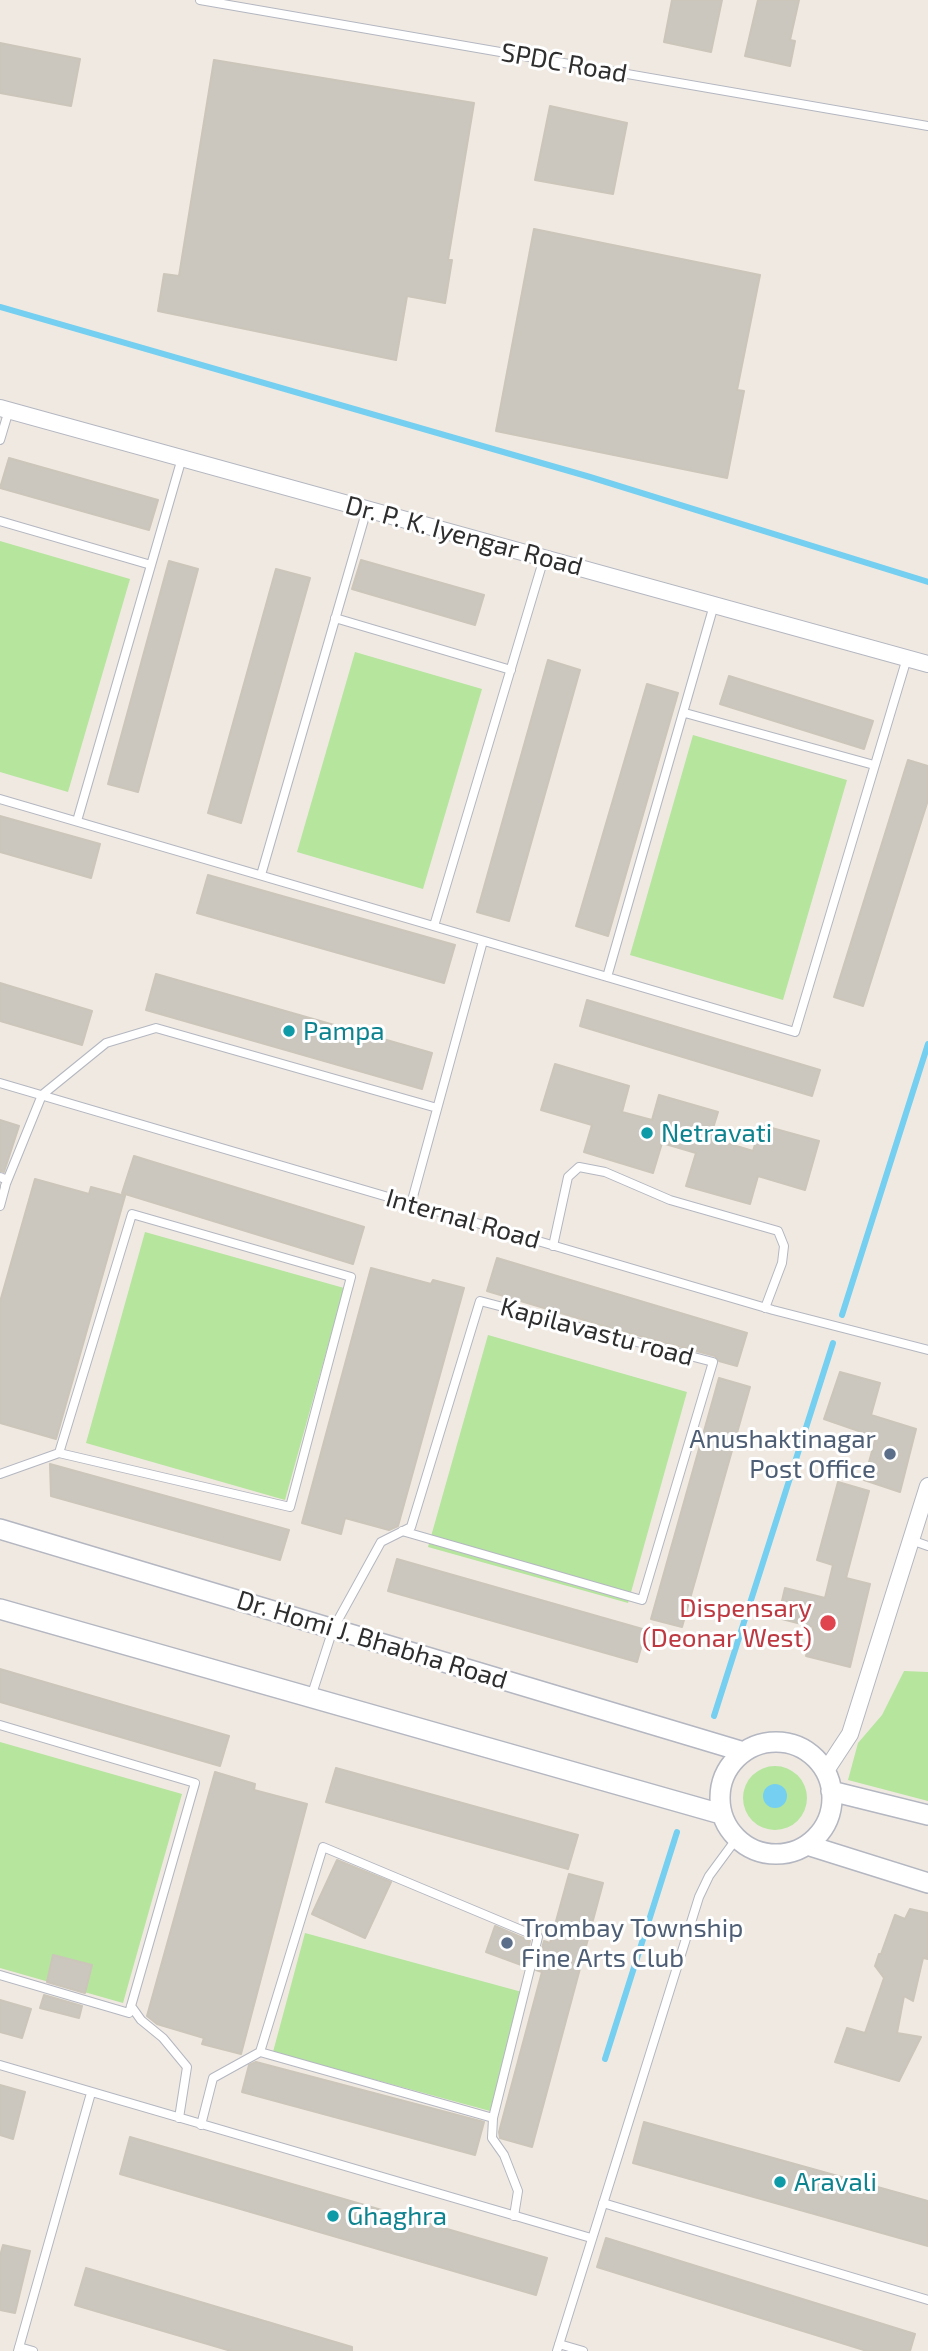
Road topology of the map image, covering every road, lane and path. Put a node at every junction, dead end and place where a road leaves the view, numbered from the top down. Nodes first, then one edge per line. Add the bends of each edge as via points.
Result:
1 (200, 0) edge
2 (928, 125) edge
3 (4, 409) edge
4 (0, 440) edge
5 (182, 458) junction
6 (367, 509) junction
7 (0, 521) edge
8 (544, 558) junction
9 (151, 565) junction
10 (714, 605) junction
11 (335, 618) junction
12 (906, 658) junction
13 (928, 664) edge
14 (511, 670) junction
15 (685, 713) junction
16 (874, 765) junction
17 (0, 799) edge
18 (77, 821) junction
19 (261, 875) junction
20 (434, 926) junction
21 (483, 940) junction
22 (607, 977) junction
23 (0, 1083) edge
24 (42, 1095) junction
25 (437, 1108) junction
26 (0, 1177) edge
27 (5, 1186) junction
28 (411, 1204) junction
29 (0, 1206) edge
30 (553, 1246) junction
31 (765, 1308) junction
32 (928, 1350) edge
33 (59, 1453) junction
34 (0, 1474) edge
35 (928, 1486) edge
36 (0, 1529) edge
37 (402, 1531) junction
38 (911, 1540) junction
39 (928, 1546) edge
40 (0, 1609) edge
41 (333, 1629) junction
42 (311, 1698) junction
43 (0, 1725) edge
44 (744, 1752) junction
45 (825, 1772) junction
46 (831, 1791) junction
47 (721, 1814) junction
48 (928, 1815) edge
49 (737, 1838) junction
50 (807, 1845) junction
51 (928, 1883) edge
52 (0, 1975) edge
53 (131, 2006) junction
54 (260, 2052) junction
55 (0, 2065) edge
56 (90, 2093) junction
57 (179, 2118) junction
58 (493, 2118) junction
59 (201, 2125) junction
60 (603, 2203) junction
61 (514, 2216) junction
62 (592, 2238) junction
63 (928, 2300) edge
64 (558, 2348) edge
65 (19, 2349) edge
66 (33, 2351) edge
67 (583, 2351) edge

1 - 2 lane, SPDC Road
3 - 4 lane
3 - 5 street, Dr. P. K. Iyengar Road
5 - 6 street, Dr. P. K. Iyengar Road
5 - 9 lane
6 - 8 street, Dr. P. K. Iyengar Road
6 - 11 lane
7 - 9 lane
8 - 10 street, Dr. P. K. Iyengar Road
8 - 14 lane
9 - 18 lane
10 - 12 street, Dr. P. K. Iyengar Road
10 - 15 lane
11 - 14 lane
11 - 19 lane
12 - 13 street, Dr. P. K. Iyengar Road
12 - 16 lane
14 - 20 lane
15 - 16 lane
15 - 22 lane
16 - 22 lane via 794,1032
17 - 18 lane
18 - 19 lane
19 - 20 lane
20 - 21 lane
21 - 22 lane
21 - 25 lane
23 - 24 lane, Internal Road
24 - 25 lane via 106,1044 156,1028
24 - 27 lane
24 - 28 lane, Internal Road
25 - 28 lane
26 - 27 lane via 7,1180
27 - 29 lane
28 - 30 lane, Internal Road
30 - 31 lane, Internal Road
30 - 31 lane via 568,1177 579,1167 605,1172 670,1200 778,1231 784,1246 782,1263
31 - 32 lane, Internal Road
33 - 33 lane via 132,1214 351,1277 290,1507
33 - 34 lane
35 - 38 street
36 - 41 street, Dr. Homi J. Bhabha Road
37 - 37 lane, Kapilavastu road via 411,1527 480,1301 713,1362 642,1600
37 - 41 lane, Kapilavastu road via 381,1542
38 - 39 lane
38 - 45 street via 850,1734
40 - 42 street
41 - 42 lane, Kapilavastu road
41 - 44 street, Dr. Homi J. Bhabha Road
42 - 47 street
43 - 53 lane via 195,1783
44 - 45 street via 761,1744 797,1746 813,1756
44 - 47 street via 724,1777
45 - 46 street
46 - 48 street
46 - 50 street via 830,1811 822,1830
47 - 49 street
49 - 50 street via 752,1849 771,1854
49 - 60 lane via 699,1896
50 - 51 street
52 - 53 lane via 129,2013
53 - 57 lane via 187,2067
54 - 58 lane
54 - 58 lane via 323,1847 538,1937
54 - 59 lane via 213,2078
55 - 56 lane
56 - 57 lane
56 - 65 lane
57 - 59 lane
58 - 61 lane via 492,2138 504,2154 517,2191
59 - 61 lane
60 - 62 lane
60 - 63 lane
61 - 62 lane
62 - 64 lane
64 - 67 lane
65 - 66 lane

